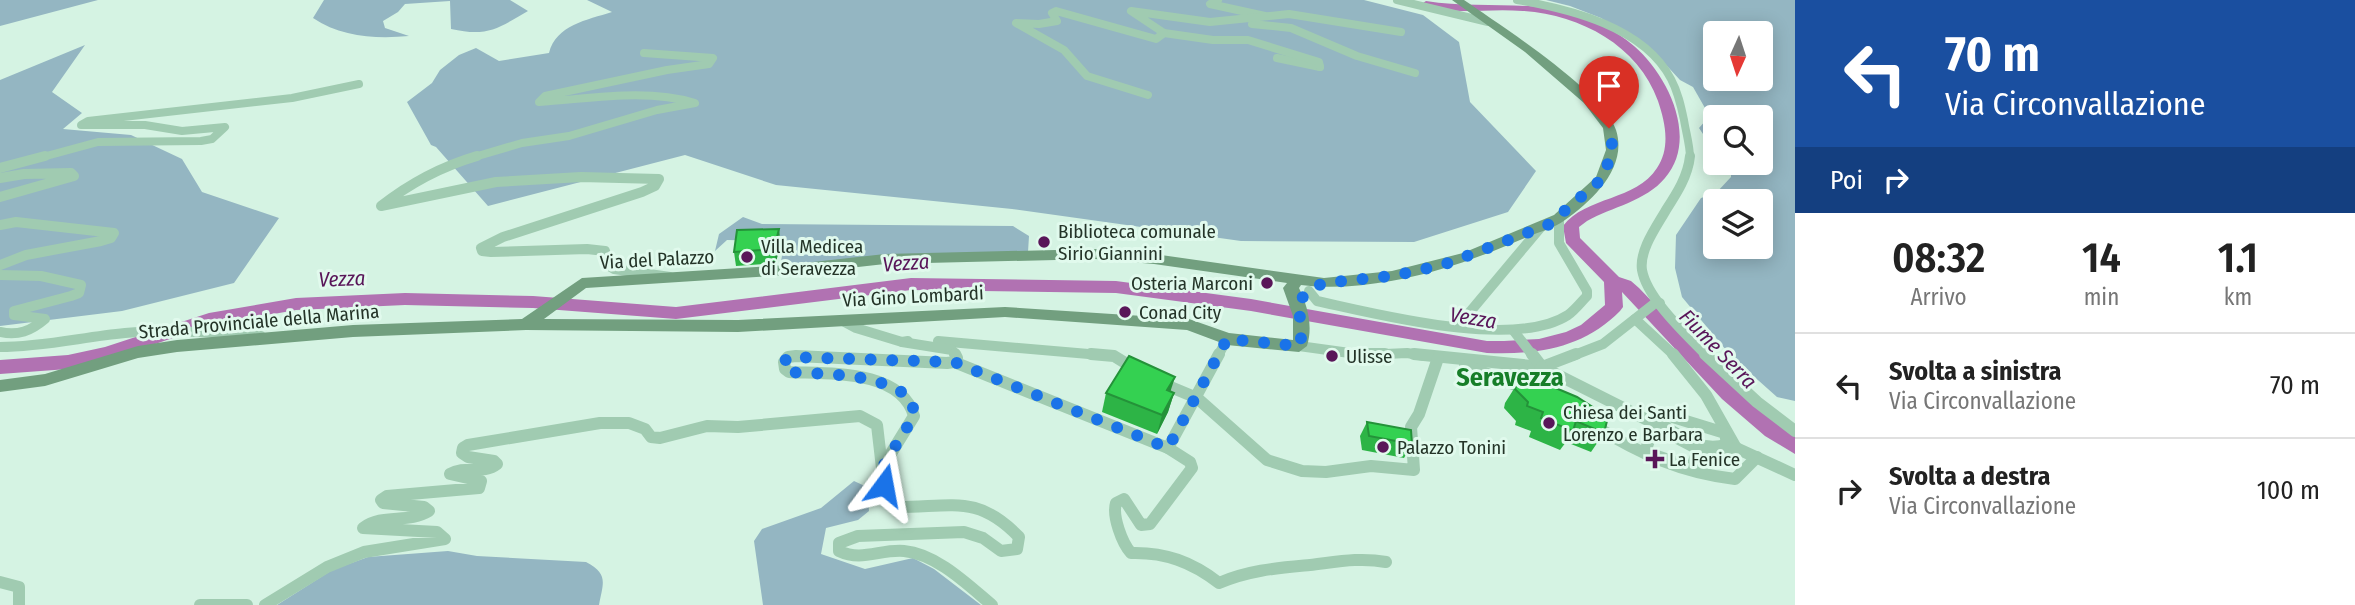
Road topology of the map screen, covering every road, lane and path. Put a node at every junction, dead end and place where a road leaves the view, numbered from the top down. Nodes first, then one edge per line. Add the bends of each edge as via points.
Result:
1 (1218, 0) edge
2 (1397, 0) edge
3 (1457, 0) edge
4 (1517, 0) edge
5 (1265, 16) junction
6 (1483, 18) junction
7 (1226, 22) junction
8 (1401, 32) dead end
9 (1164, 33) junction
10 (644, 53) dead end
11 (1277, 58) dead end
12 (1415, 74) dead end
13 (359, 84) dead end
14 (1148, 95) dead end
15 (0, 169) edge
16 (0, 178) edge
17 (0, 197) edge
18 (1559, 218) junction
19 (0, 225) edge
20 (1541, 228) junction
21 (0, 265) edge
22 (0, 275) edge
23 (670, 277) junction
24 (1301, 291) junction
25 (1657, 304) junction
26 (1637, 317) junction
27 (532, 319) junction
28 (843, 321) junction
29 (1459, 325) junction
30 (0, 332) edge
31 (1515, 332) junction
32 (267, 338) junction
33 (1227, 339) junction
34 (902, 342) junction
35 (1299, 346) junction
36 (0, 347) edge
37 (1438, 358) junction
38 (1452, 360) junction
39 (954, 362) junction
40 (1540, 363) junction
41 (0, 386) edge
42 (1530, 391) junction
43 (1542, 396) edge
44 (1197, 398) junction
45 (1585, 419) edge
46 (1795, 431) edge
47 (1168, 448) junction
48 (1713, 448) joint
49 (1736, 448) junction
50 (1757, 457) junction
51 (882, 468) junction
52 (1795, 475) edge
53 (1386, 562) dead end
54 (0, 582) edge
55 (19, 605) edge
56 (201, 605) edge
57 (247, 605) edge
58 (265, 605) edge
59 (992, 605) edge

1 - 5 street via 1210,4
2 - 6 street
3 - 6 main road
4 - 25 street via 1562,8 1598,22 1647,51 1670,76 1692,149 1685,177 1642,262
5 - 7 street
5 - 8 street via 1296,13
6 - 18 main road via 1559,74 1588,100 1609,128 1613,150 1602,179
7 - 9 street via 1131,11
7 - 12 street via 1291,28
9 - 11 street via 1248,40 1309,57 1320,67
9 - 14 street via 1156,39 1056,11 1052,13 1057,21 1051,23 1016,23 1056,44 1095,80
10 - 23 street via 713,58 709,64 545,96 539,102 664,97 695,103 456,162 381,206 496,182 659,178 642,192 481,248 605,251 615,271
13 - 15 street via 272,103 88,121 81,125 145,125 182,131 225,127 212,139 98,142
16 - 17 street via 49,173 74,176
18 - 20 main road
18 - 31 street via 1559,243 1587,296 1575,312 1557,322
19 - 21 street via 16,222 114,233 101,242 26,255
20 - 24 main road via 1443,265 1324,283
20 - 29 street
22 - 30 street via 57,278 81,285 79,293 67,299 13,311 14,315 45,319 35,329 21,334
23 - 24 main road, Via del Palazzo via 885,259 1074,254 1154,259
23 - 27 main road, Via del Palazzo via 582,283
24 - 29 street via 1317,301
24 - 35 main road
25 - 26 street
25 - 46 street via 1723,371
26 - 40 street via 1603,344
26 - 49 street via 1693,380
27 - 28 main road, Via Gino Lombardi via 670,327
27 - 32 main road, Strada Provinciale della Marina
28 - 33 main road, Via Gino Lombardi via 1005,312 1189,325
28 - 34 street
29 - 31 street
31 - 40 street
32 - 36 street via 178,330
32 - 41 main road, Strada Provinciale della Marina via 138,352 45,380
33 - 35 main road, Via Gino Lombardi
33 - 44 street
34 - 39 street via 952,350 957,358
34 - 44 street via 915,339 1114,356
35 - 37 street
37 - 38 street
37 - 44 street via 1411,427 1414,470 1371,466 1326,472 1280,466 1267,460
38 - 40 street
38 - 42 street
39 - 47 street
39 - 51 street via 796,356 784,362 789,372 869,381 897,389 912,400 914,416
40 - 42 street
40 - 49 street via 1701,447 1719,452
42 - 43 street
44 - 47 street
45 - 50 street via 1645,458 1707,477 1735,479
47 - 53 street via 1192,468 1150,524 1141,525 1124,499 1116,503 1125,547 1131,553 1181,558 1219,583 1269,567 1366,557
48 - 48 street via 1701,444 1657,422 1663,414 1725,433 1727,444
49 - 50 street
50 - 52 street
51 - 58 street via 877,425 860,416 707,426 660,438 629,423 600,423 468,445 462,453 468,457 497,464 488,470 461,469 450,474 481,481 481,486 387,496 383,503 429,511 419,517 370,522 363,528 437,532 445,539 363,552 327,567
51 - 59 street via 887,497 898,507 969,504 988,509 1019,537 1017,549 1001,551 964,532 858,536 844,539 839,551 858,557 904,551 925,556
54 - 55 street via 19,587
56 - 57 street

